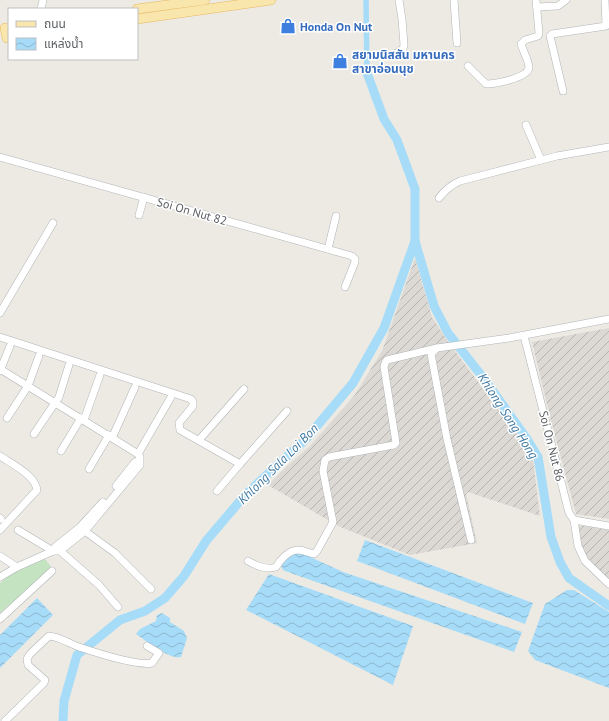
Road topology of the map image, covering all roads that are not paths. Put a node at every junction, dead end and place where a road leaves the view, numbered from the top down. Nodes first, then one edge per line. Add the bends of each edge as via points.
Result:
1 (205, 0) edge
2 (271, 0) edge
3 (399, 0) edge
4 (454, 0) edge
5 (566, 0) edge
6 (605, 0) edge
7 (537, 4) edge
8 (138, 9) edge
9 (138, 19) edge
10 (607, 26) edge
11 (5, 28) edge
12 (5, 38) edge
13 (457, 44) dead end
14 (395, 54) dead end
15 (468, 66) dead end
16 (563, 91) dead end
17 (526, 125) dead end
18 (609, 147) edge
19 (0, 157) edge
20 (542, 160) junction
21 (144, 197) junction
22 (439, 198) dead end
23 (139, 215) dead end
24 (336, 216) dead end
25 (53, 223) dead end
26 (328, 249) junction
27 (345, 287) dead end
28 (0, 313) edge
29 (609, 319) edge
30 (0, 336) edge
31 (524, 336) junction
32 (10, 346) dead end
33 (437, 348) junction
34 (39, 356) dead end
35 (69, 364) dead end
36 (0, 370) edge
37 (100, 375) dead end
38 (28, 386) junction
39 (135, 387) dead end
40 (244, 389) dead end
41 (171, 398) dead end
42 (55, 402) junction
43 (287, 411) dead end
44 (7, 418) dead end
45 (83, 419) junction
46 (34, 434) dead end
47 (110, 437) junction
48 (199, 440) junction
49 (61, 451) dead end
50 (0, 456) edge
51 (139, 458) junction
52 (240, 464) junction
53 (89, 468) dead end
54 (217, 491) dead end
55 (574, 520) junction
56 (609, 526) edge
57 (82, 529) junction
58 (0, 530) edge
59 (18, 530) dead end
60 (471, 540) dead end
61 (56, 549) junction
62 (0, 556) edge
63 (248, 561) dead end
64 (17, 566) junction
65 (52, 571) dead end
66 (0, 577) edge
67 (609, 584) edge
68 (151, 589) dead end
69 (118, 607) dead end
70 (0, 618) edge
71 (147, 646) dead end
72 (5, 721) edge

1 - 8 main road
2 - 9 main road
3 - 14 street via 404,45 403,49
4 - 13 street
5 - 7 street via 558,6
6 - 10 street
7 - 15 street via 538,36 521,44 529,66 524,75 486,84
10 - 16 street via 550,36
11 - 12 main road
17 - 20 street
18 - 20 street
19 - 21 street, Soi On Nut 82
20 - 22 street via 460,181
21 - 23 street
21 - 26 street, Soi On Nut 82
24 - 26 street
25 - 28 street
26 - 27 street, Soi On Nut 82 via 355,259
29 - 31 street
30 - 48 street via 190,399 194,402 193,406 179,426 180,430
31 - 33 street
31 - 55 street, Soi On Nut 86 via 569,513
32 - 36 street
33 - 60 street via 431,357
33 - 63 street via 387,360 385,363 396,443 328,457 325,460 323,471 333,522 318,551 314,554 298,550 290,552 271,569
34 - 38 street
35 - 42 street via 59,397
36 - 38 street
37 - 45 street
38 - 42 street
38 - 44 street
39 - 47 street
40 - 48 street
41 - 51 street
42 - 45 street
42 - 46 street
43 - 52 street
45 - 47 street
45 - 49 street
47 - 51 street
47 - 53 street
48 - 52 street
50 - 58 street via 31,478 37,485 37,490
51 - 57 street via 140,465
52 - 54 street
55 - 56 street
55 - 67 street, Soi On Nut 86 via 578,546 585,561
57 - 61 street
57 - 68 street via 114,553
59 - 61 street
61 - 64 street
61 - 69 street via 99,585
62 - 64 street
64 - 66 street
65 - 70 street
71 - 72 street via 159,653 152,663 147,664 123,660 49,636 27,659 28,665 46,680

